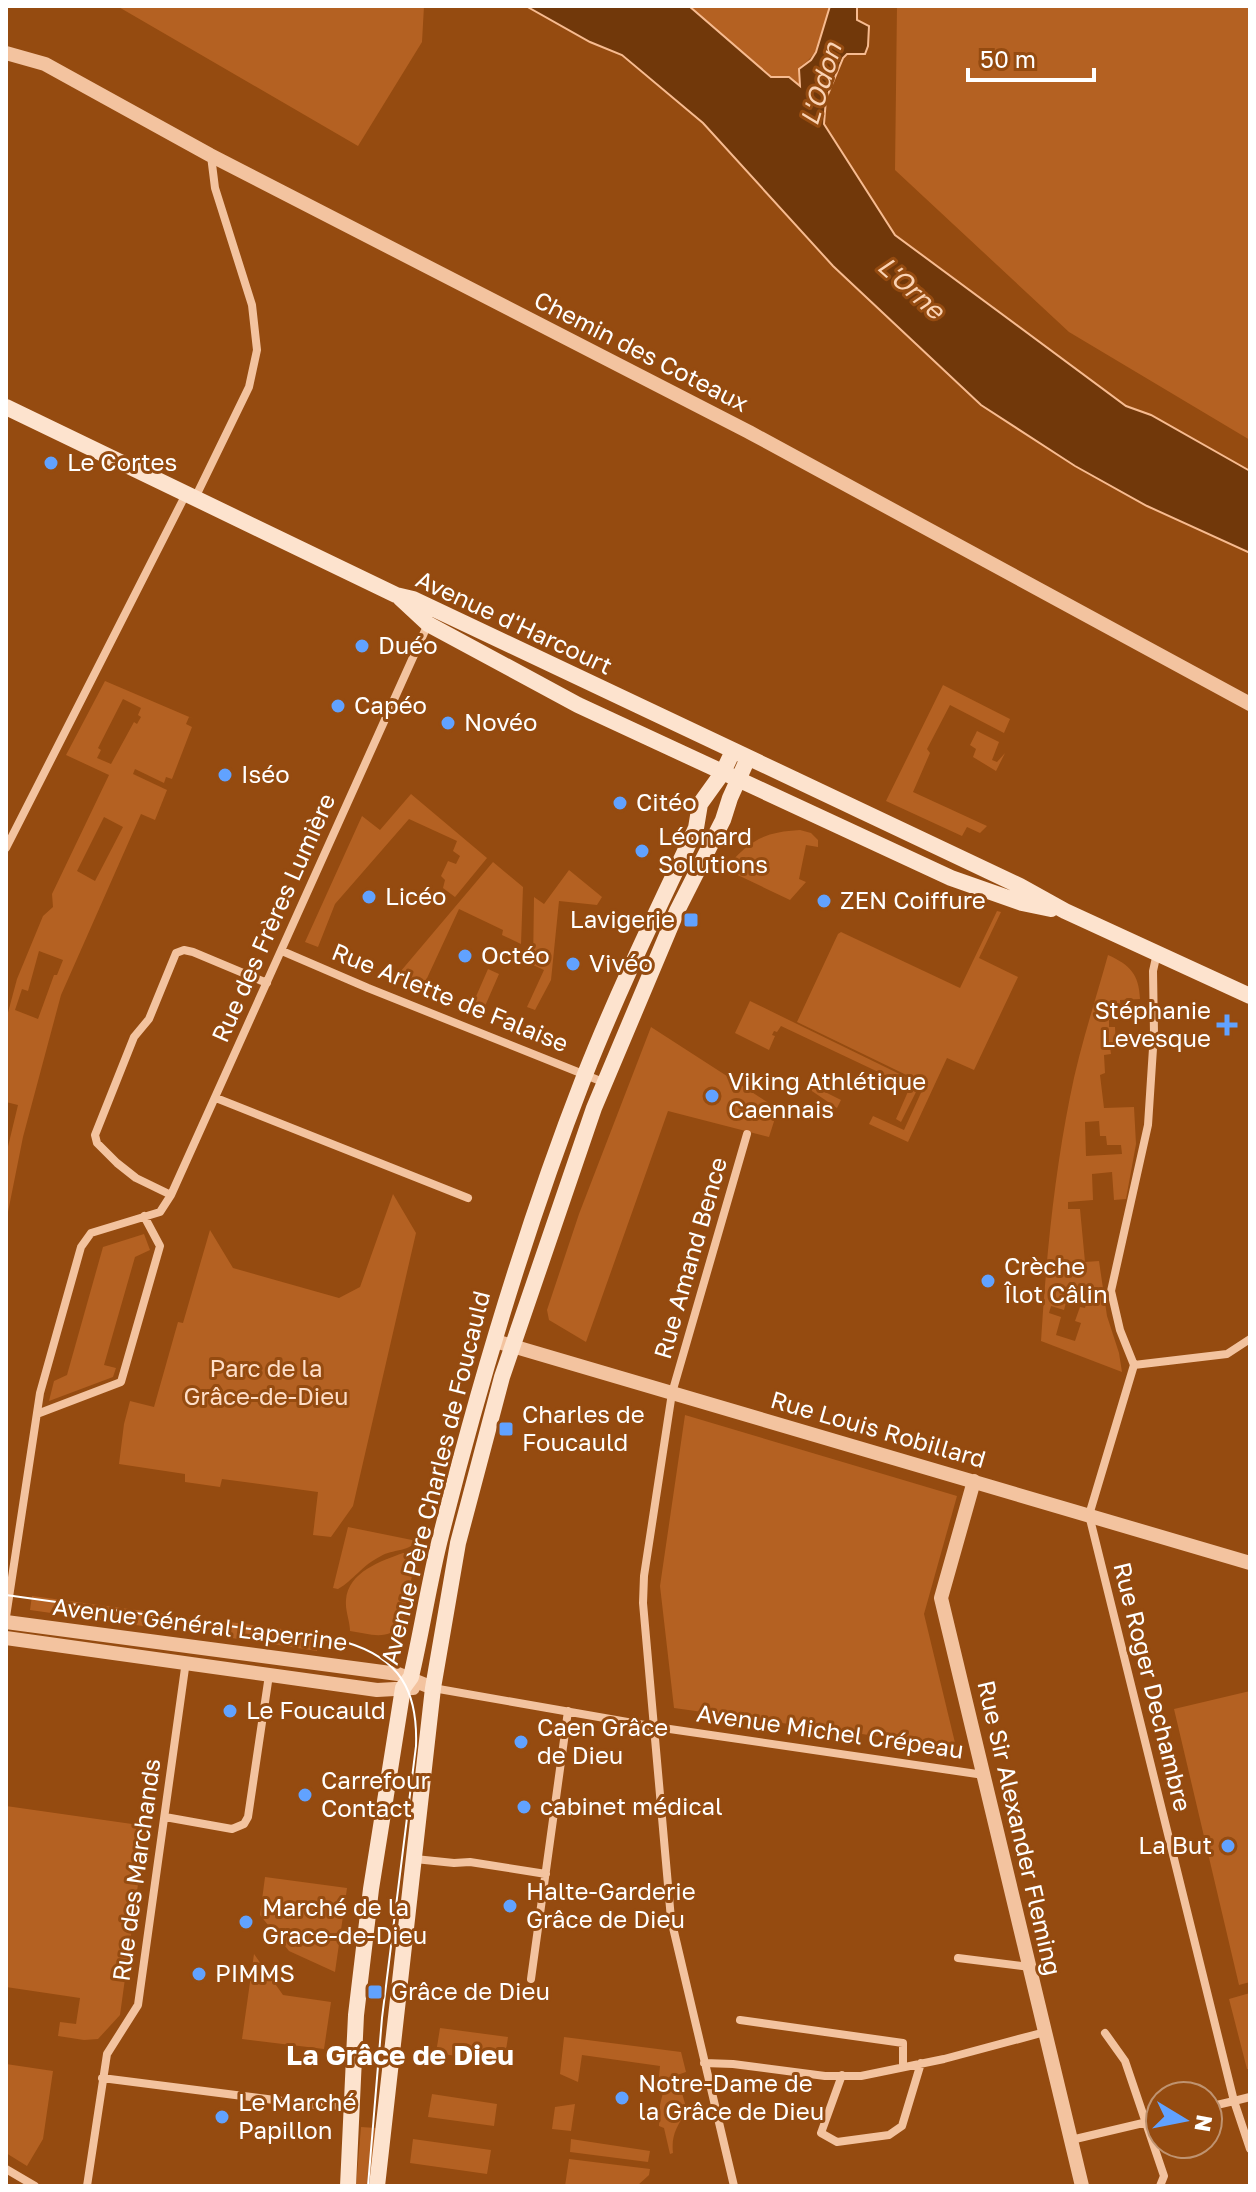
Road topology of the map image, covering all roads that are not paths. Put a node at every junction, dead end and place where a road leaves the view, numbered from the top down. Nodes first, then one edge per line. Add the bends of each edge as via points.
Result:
1 (6, 53) edge
2 (210, 155) junction
3 (6, 407) edge
4 (191, 496) junction
5 (396, 595) junction
6 (428, 624) junction
7 (1250, 704) edge
8 (740, 755) junction
9 (731, 776) junction
10 (6, 848) edge
11 (663, 898) junction
12 (680, 906) junction
13 (1065, 911) junction
14 (282, 951) junction
15 (1157, 952) junction
16 (267, 983) junction
17 (1250, 996) edge
18 (585, 1075) junction
19 (603, 1082) junction
20 (216, 1098) junction
21 (747, 1134) dead end
22 (171, 1195) junction
23 (468, 1198) dead end
24 (144, 1216) junction
25 (1250, 1339) edge
26 (494, 1340) junction
27 (512, 1346) junction
28 (1134, 1365) junction
29 (672, 1393) junction
30 (37, 1414) junction
31 (974, 1481) junction
32 (1089, 1515) junction
33 (1250, 1563) edge
34 (6, 1620) edge
35 (6, 1638) edge
36 (189, 1647) junction
37 (186, 1664) junction
38 (269, 1674) junction
39 (407, 1683) junction
40 (433, 1688) junction
41 (568, 1711) junction
42 (656, 1727) junction
43 (984, 1775) junction
44 (165, 1817) junction
45 (415, 1859) junction
46 (546, 1874) junction
47 (958, 1958) dead end
48 (1030, 1967) junction
49 (531, 1979) dead end
50 (740, 2020) dead end
51 (1045, 2032) junction
52 (1105, 2033) dead end
53 (704, 2063) junction
54 (921, 2063) junction
55 (903, 2067) junction
56 (842, 2075) junction
57 (102, 2078) junction
58 (1250, 2097) edge
59 (1234, 2101) junction
60 (1224, 2103) edge
61 (350, 2105) junction
62 (1144, 2116) edge
63 (1144, 2122) edge
64 (1071, 2140) junction
65 (1250, 2149) edge
66 (1159, 2160) edge
67 (6, 2169) edge
68 (35, 2186) edge
69 (87, 2186) edge
70 (348, 2186) edge
71 (377, 2186) edge
72 (734, 2186) edge
73 (1082, 2186) edge
74 (1160, 2186) edge

1 - 2 street, Chemin des Coteaux via 45,64
2 - 4 street via 215,188 252,305 257,350 249,387
2 - 7 street, Chemin des Coteaux via 749,432
3 - 4 main road
4 - 5 main road
4 - 10 street via 139,586
5 - 6 main road, Avenue d'Harcourt
5 - 8 main road, Avenue d'Harcourt
6 - 9 main road, Avenue d'Harcourt via 578,705
6 - 14 street, Rue des Frères Lumière
8 - 9 main road
8 - 13 main road, Avenue d'Harcourt
9 - 11 main road, Avenue Père Charles de Foucauld via 700,804 696,828
9 - 12 main road, Avenue Père Charles de Foucauld via 723,820
9 - 13 main road, Avenue d'Harcourt via 967,885
11 - 12 main road
11 - 18 main road, Avenue Père Charles de Foucauld
12 - 19 main road, Avenue Père Charles de Foucauld
13 - 15 main road, Avenue d'Harcourt
14 - 16 street, Rue des Frères Lumière
14 - 18 street, Rue Arlette de Falaise
15 - 17 main road, Avenue d'Harcourt
15 - 28 street via 1148,1125 1111,1291
16 - 20 street, Rue des Frères Lumière
16 - 22 street via 193,952 176,953 149,1019 134,1037 97,1126 97,1143 136,1178
18 - 19 street, Rue Arlette de Falaise
18 - 26 main road, Avenue Père Charles de Foucauld
19 - 27 main road, Avenue Père Charles de Foucauld
20 - 22 street, Rue des Frères Lumière
20 - 23 street
21 - 29 street, Rue Amand Bence
22 - 24 street, Rue des Frères Lumière via 160,1212
24 - 30 street, Rue des Frères Lumière via 91,1233 81,1247
24 - 30 street via 160,1246 121,1382
25 - 28 street via 1227,1354
26 - 27 street, Rue Louis Robillard
26 - 39 main road, Avenue Père Charles de Foucauld
27 - 29 street, Rue Louis Robillard
27 - 40 main road, Avenue Père Charles de Foucauld via 452,1568
28 - 32 street
29 - 31 street, Rue Louis Robillard
29 - 42 street, Rue Amand Bence via 644,1576
30 - 34 street, Rue des Frères Lumière
31 - 32 street, Rue Louis Robillard
31 - 43 street, Rue Sir Alexander Fleming via 941,1598
32 - 33 street, Rue Louis Robillard
32 - 59 street, Rue Roger Dechambre
34 - 36 street, Avenue Général Laperrine
35 - 37 street, Avenue Général Laperrine
36 - 37 street, Rue des Marchands
36 - 39 street, Avenue Général Laperrine via 347,1666
37 - 38 street, Avenue Général Laperrine
37 - 44 street, Rue des Marchands
38 - 39 street, Avenue Général Laperrine via 377,1690
38 - 44 street via 244,1824 232,1829
39 - 40 street, Avenue Général Laperrine
39 - 61 main road, Avenue Père Charles de Foucauld via 371,1889
40 - 41 street, Avenue Michel Crépeau
40 - 45 main road, Avenue Père Charles de Foucauld
41 - 42 street, Avenue Michel Crépeau
41 - 46 street
42 - 43 street, Avenue Michel Crépeau
42 - 53 street, Rue Amand Bence via 671,1919
43 - 48 street, Rue Sir Alexander Fleming
44 - 57 street, Rue des Marchands via 138,2005 109,2047
45 - 46 street
45 - 71 main road, Avenue Père Charles de Foucauld
46 - 49 street
47 - 48 street
48 - 51 street, Rue Sir Alexander Fleming
50 - 55 street via 903,2043
51 - 54 street
51 - 64 street, Rue Sir Alexander Fleming
52 - 62 street via 1125,2061
53 - 56 street
53 - 72 street, Rue Amand Bence
54 - 55 street
54 - 56 street via 902,2126 889,2135 837,2142 821,2133
55 - 56 street
57 - 61 street via 322,2106
57 - 69 street, Rue des Marchands
58 - 59 street
59 - 60 street
59 - 65 street, Rue Roger Dechambre
61 - 70 main road, Avenue Père Charles de Foucauld
63 - 64 street
64 - 73 street, Rue Sir Alexander Fleming
66 - 74 street via 1164,2176
67 - 68 street

